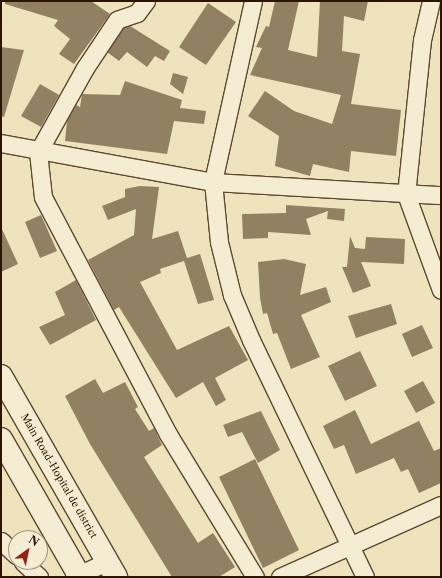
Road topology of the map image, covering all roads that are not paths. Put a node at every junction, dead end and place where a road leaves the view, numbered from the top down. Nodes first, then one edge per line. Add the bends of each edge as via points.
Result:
1 (146, 1) edge
2 (253, 1) edge
3 (431, 1) edge
4 (1, 143) edge
5 (38, 152) junction
6 (213, 182) junction
7 (406, 194) junction
8 (441, 195) edge
9 (441, 290) edge
10 (1, 376) edge
11 (1, 439) edge
12 (441, 505) edge
13 (350, 547) junction
14 (112, 569) edge
15 (32, 570) edge
16 (78, 576) edge
17 (39, 577) edge
18 (255, 577) edge
19 (280, 577) edge
20 (365, 577) edge

1 - 5 street via 137,13 117,20 85,68
2 - 6 street
3 - 7 street via 422,40
4 - 5 street
5 - 6 street
5 - 18 street via 43,197 51,216 105,308 168,434
6 - 7 street
6 - 13 street via 219,242 232,295
7 - 8 street
7 - 9 street
10 - 14 main road, Main Road-Hopital de district
11 - 16 main road
12 - 13 street
13 - 19 street
13 - 20 street
14 - 16 street
15 - 17 street

